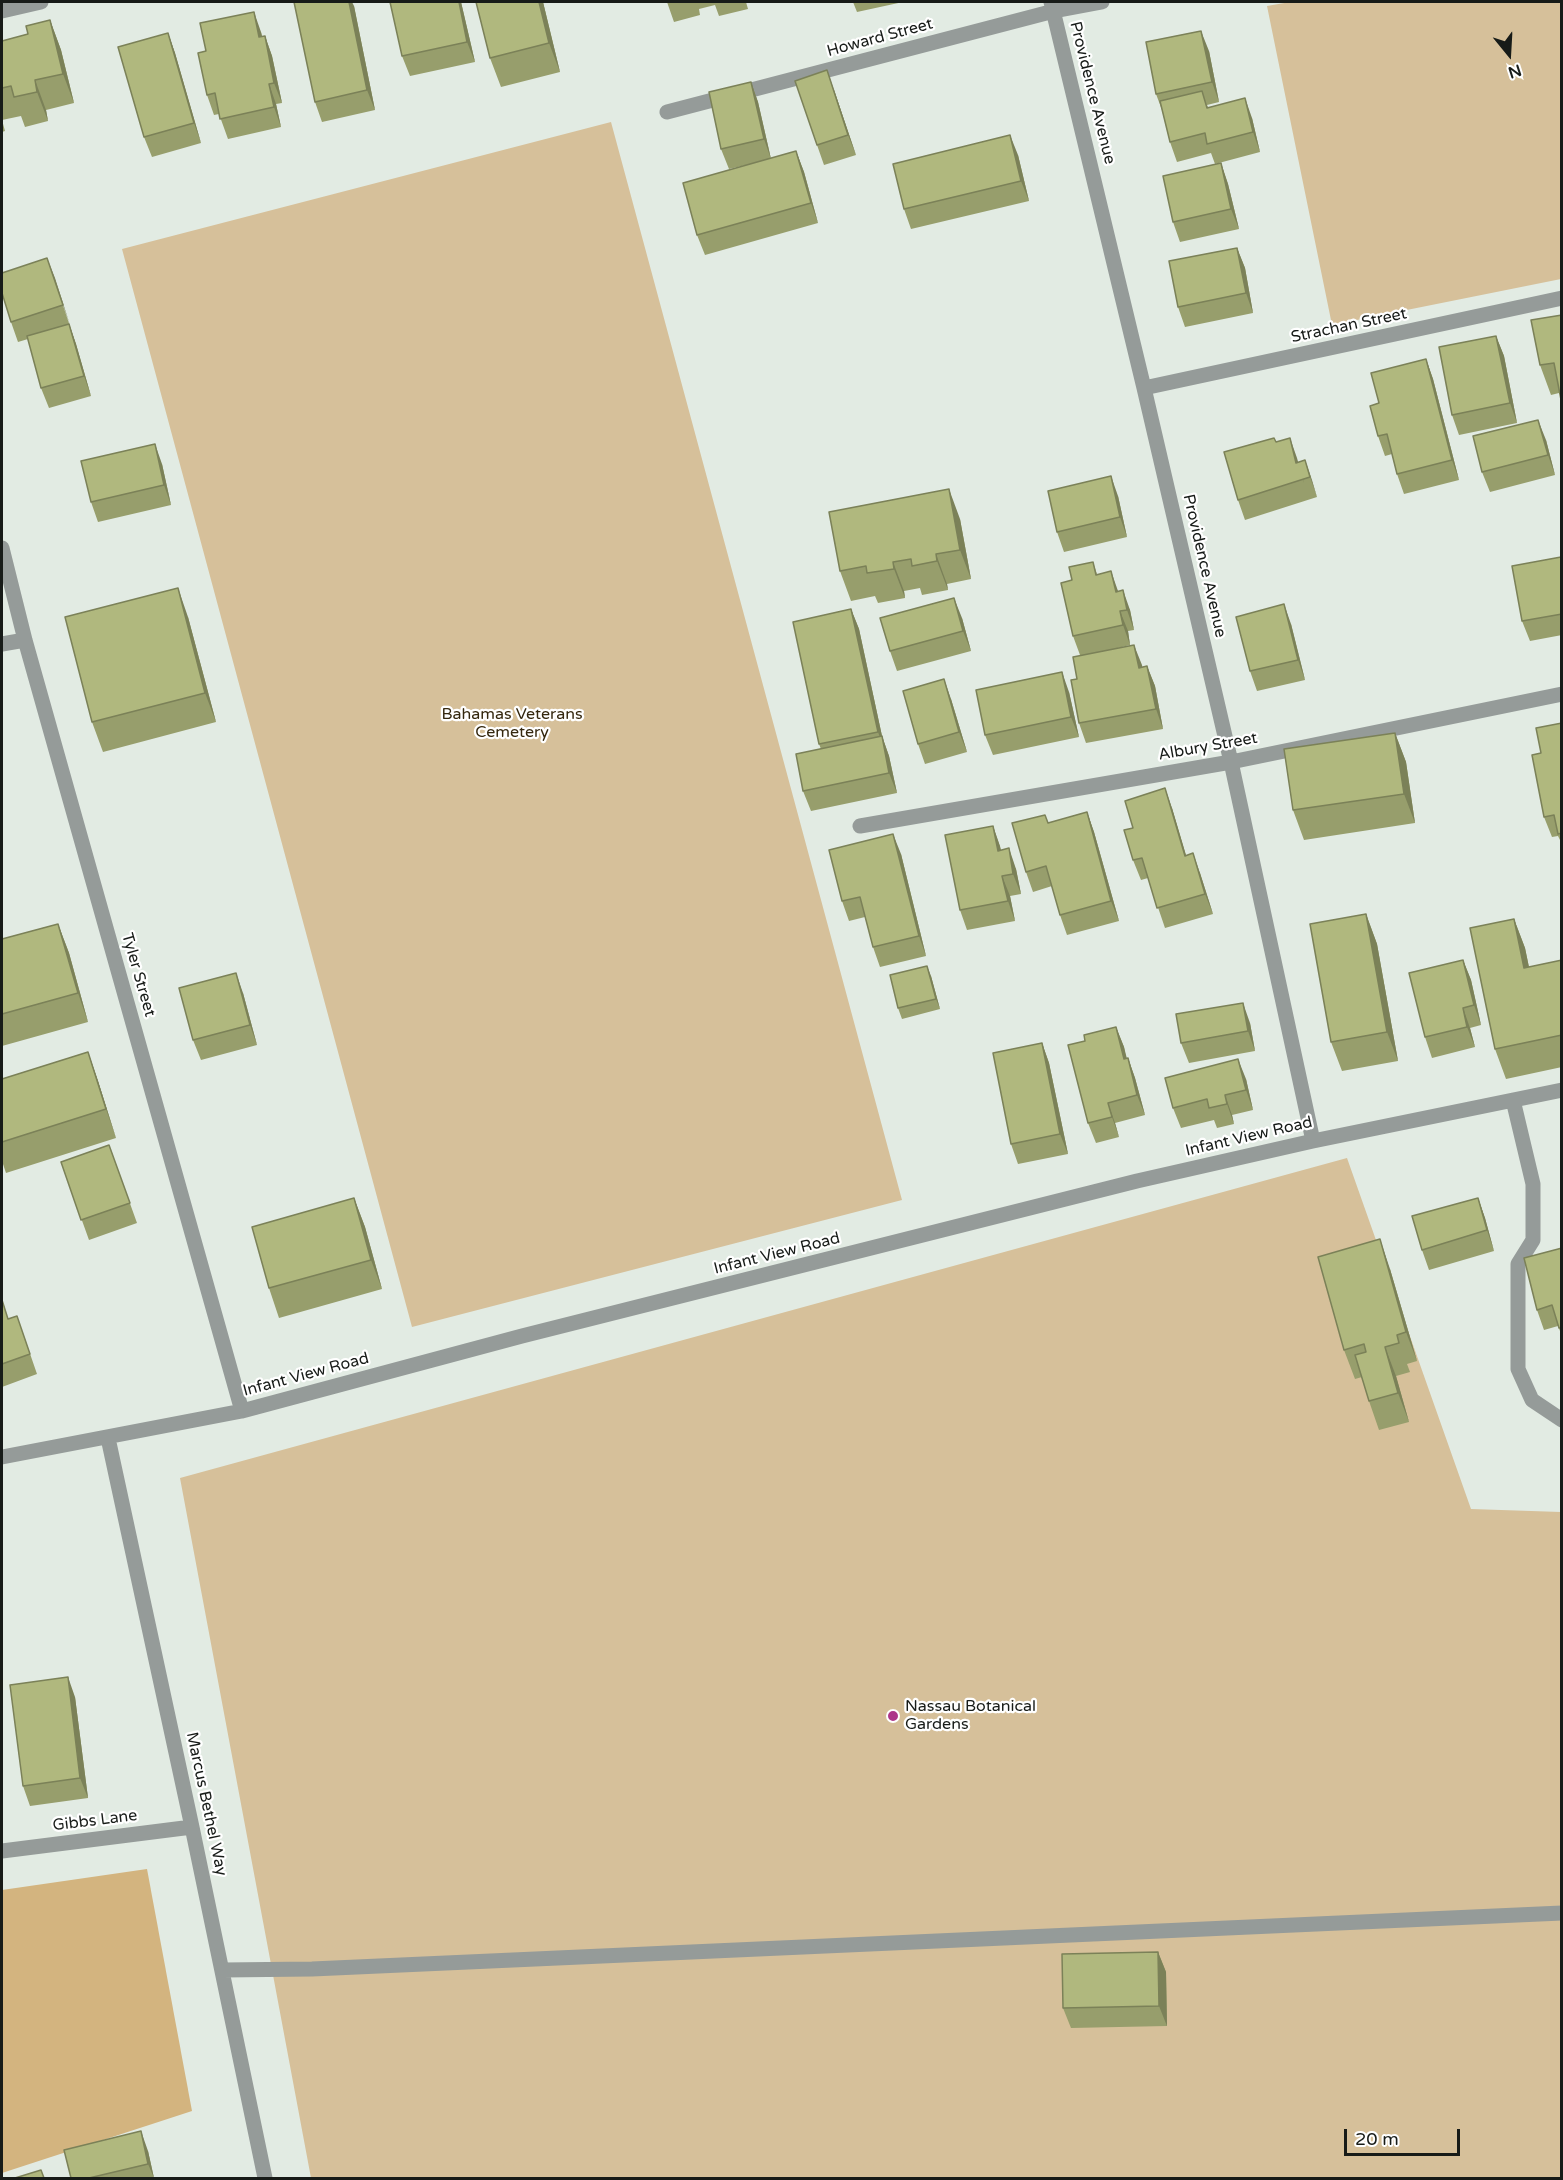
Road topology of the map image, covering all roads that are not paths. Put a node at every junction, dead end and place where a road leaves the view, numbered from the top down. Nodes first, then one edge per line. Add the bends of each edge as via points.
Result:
1 (40, 2) edge
2 (1102, 2) edge
3 (1052, 6) edge
4 (2, 11) edge
5 (667, 112) dead end
6 (1562, 298) edge
7 (1144, 388) junction
8 (2, 548) edge
9 (25, 640) junction
10 (2, 644) edge
11 (1562, 694) edge
12 (1231, 762) junction
13 (860, 826) dead end
14 (1562, 1090) edge
15 (1513, 1100) junction
16 (1313, 1141) junction
17 (242, 1411) junction
18 (1562, 1420) edge
19 (108, 1438) junction
20 (2, 1457) edge
21 (192, 1827) junction
22 (2, 1851) edge
23 (1562, 1913) edge
24 (223, 1970) junction
25 (265, 2178) edge

1 - 4 street
2 - 3 street, Howard Street
3 - 5 street, Howard Street
3 - 7 street, Providence Avenue
6 - 7 street, Strachan Street
7 - 12 street, Providence Avenue
8 - 9 street, Tyler Street
9 - 10 street
9 - 17 street, Tyler Street
11 - 12 street, Albury Street
12 - 13 street, Albury Street
12 - 16 street, Providence Avenue
14 - 15 street, Infant View Road
15 - 16 street, Infant View Road
15 - 18 street via 1533,1184 1533,1240 1518,1264 1518,1369 1532,1400
16 - 17 street, Infant View Road via 1137,1181 522,1336
17 - 19 street, Infant View Road
19 - 20 street, Infant View Road
19 - 21 street, Marcus Bethel Way
21 - 22 street, Gibbs Lane
21 - 24 street, Marcus Bethel Way
23 - 24 street via 312,1970
24 - 25 street, Marcus Bethel Way

